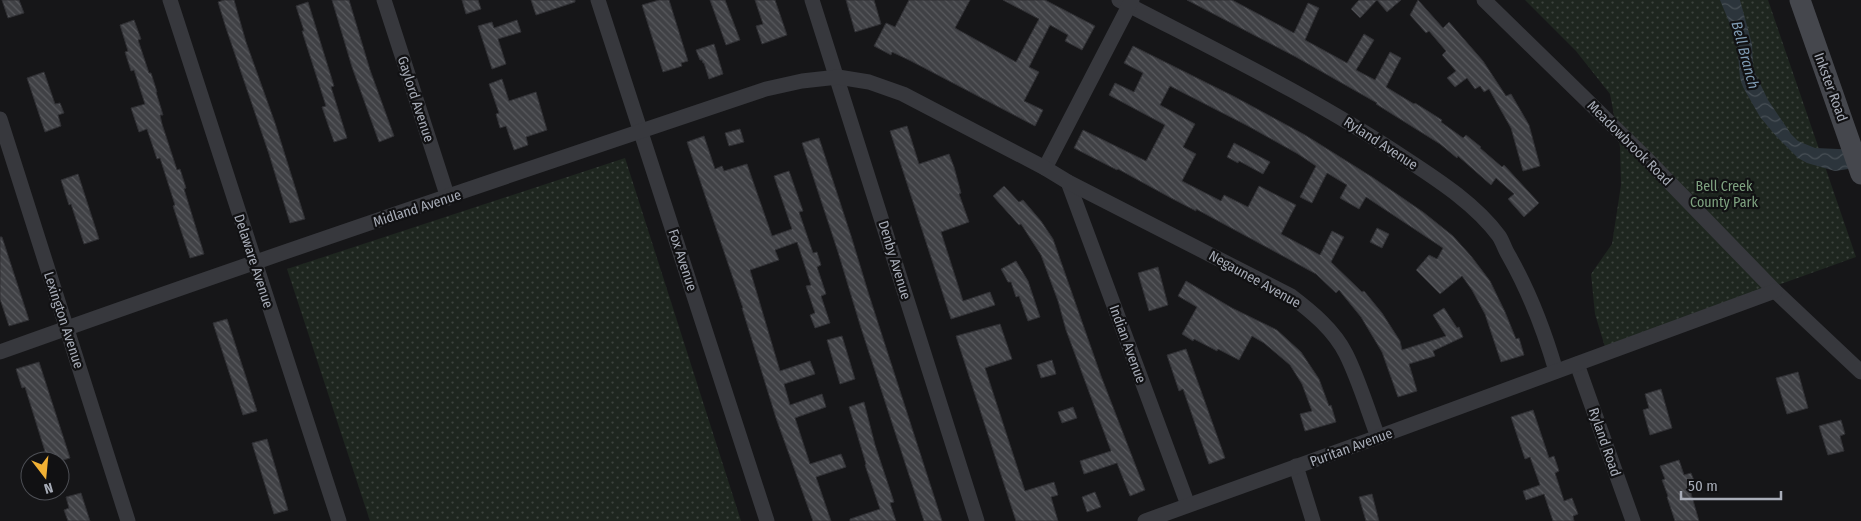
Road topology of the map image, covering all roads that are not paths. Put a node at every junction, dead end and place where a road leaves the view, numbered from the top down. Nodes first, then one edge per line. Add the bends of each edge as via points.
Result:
1 (170, 0) edge
2 (384, 0) edge
3 (598, 0) edge
4 (812, 0) edge
5 (1484, 0) edge
6 (1800, 0) edge
7 (1127, 2) edge
8 (838, 77) junction
9 (0, 120) edge
10 (641, 131) junction
11 (1045, 168) junction
12 (1861, 174) edge
13 (1068, 182) junction
14 (448, 198) junction
15 (255, 262) junction
16 (1775, 291) junction
17 (67, 329) junction
18 (0, 352) edge
19 (1577, 364) junction
20 (1556, 371) junction
21 (1861, 372) edge
22 (1378, 437) junction
23 (1296, 466) junction
24 (1188, 506) junction
25 (128, 521) edge
26 (339, 521) edge
27 (767, 521) edge
28 (976, 521) edge
29 (1145, 521) edge
30 (1314, 521) edge
31 (1633, 521) edge

1 - 15 street, Delaware Avenue
2 - 14 street, Gaylord Avenue
3 - 10 street, Fox Avenue
4 - 8 street, Denby Avenue
5 - 16 street, Meadowbrook Road
6 - 12 main road, Inkster Road
7 - 11 street
7 - 20 street, Ryland Avenue via 1350,123 1424,171 1482,216 1500,237 1524,282 1547,338
8 - 10 street, Midland Avenue via 766,89
8 - 11 street via 869,82 903,94
8 - 28 street, Denby Avenue
9 - 17 street, Lexington Avenue
10 - 14 street, Midland Avenue
10 - 27 street, Fox Avenue
11 - 13 street, Negaunee Avenue
13 - 22 street, Negaunee Avenue via 1291,296 1307,308 1329,329 1346,354
13 - 24 street, Indian Avenue
14 - 15 street, Midland Avenue
15 - 17 street, Midland Avenue
15 - 26 street, Delaware Avenue
16 - 19 street
16 - 21 street, Meadowbrook Road
17 - 18 street, Midland Avenue
17 - 25 street, Lexington Avenue
19 - 20 street, Puritan Avenue
19 - 31 street, Ryland Road
20 - 22 street, Puritan Avenue
22 - 23 street, Puritan Avenue
23 - 24 street, Puritan Avenue
23 - 30 street
24 - 29 street, Puritan Avenue

